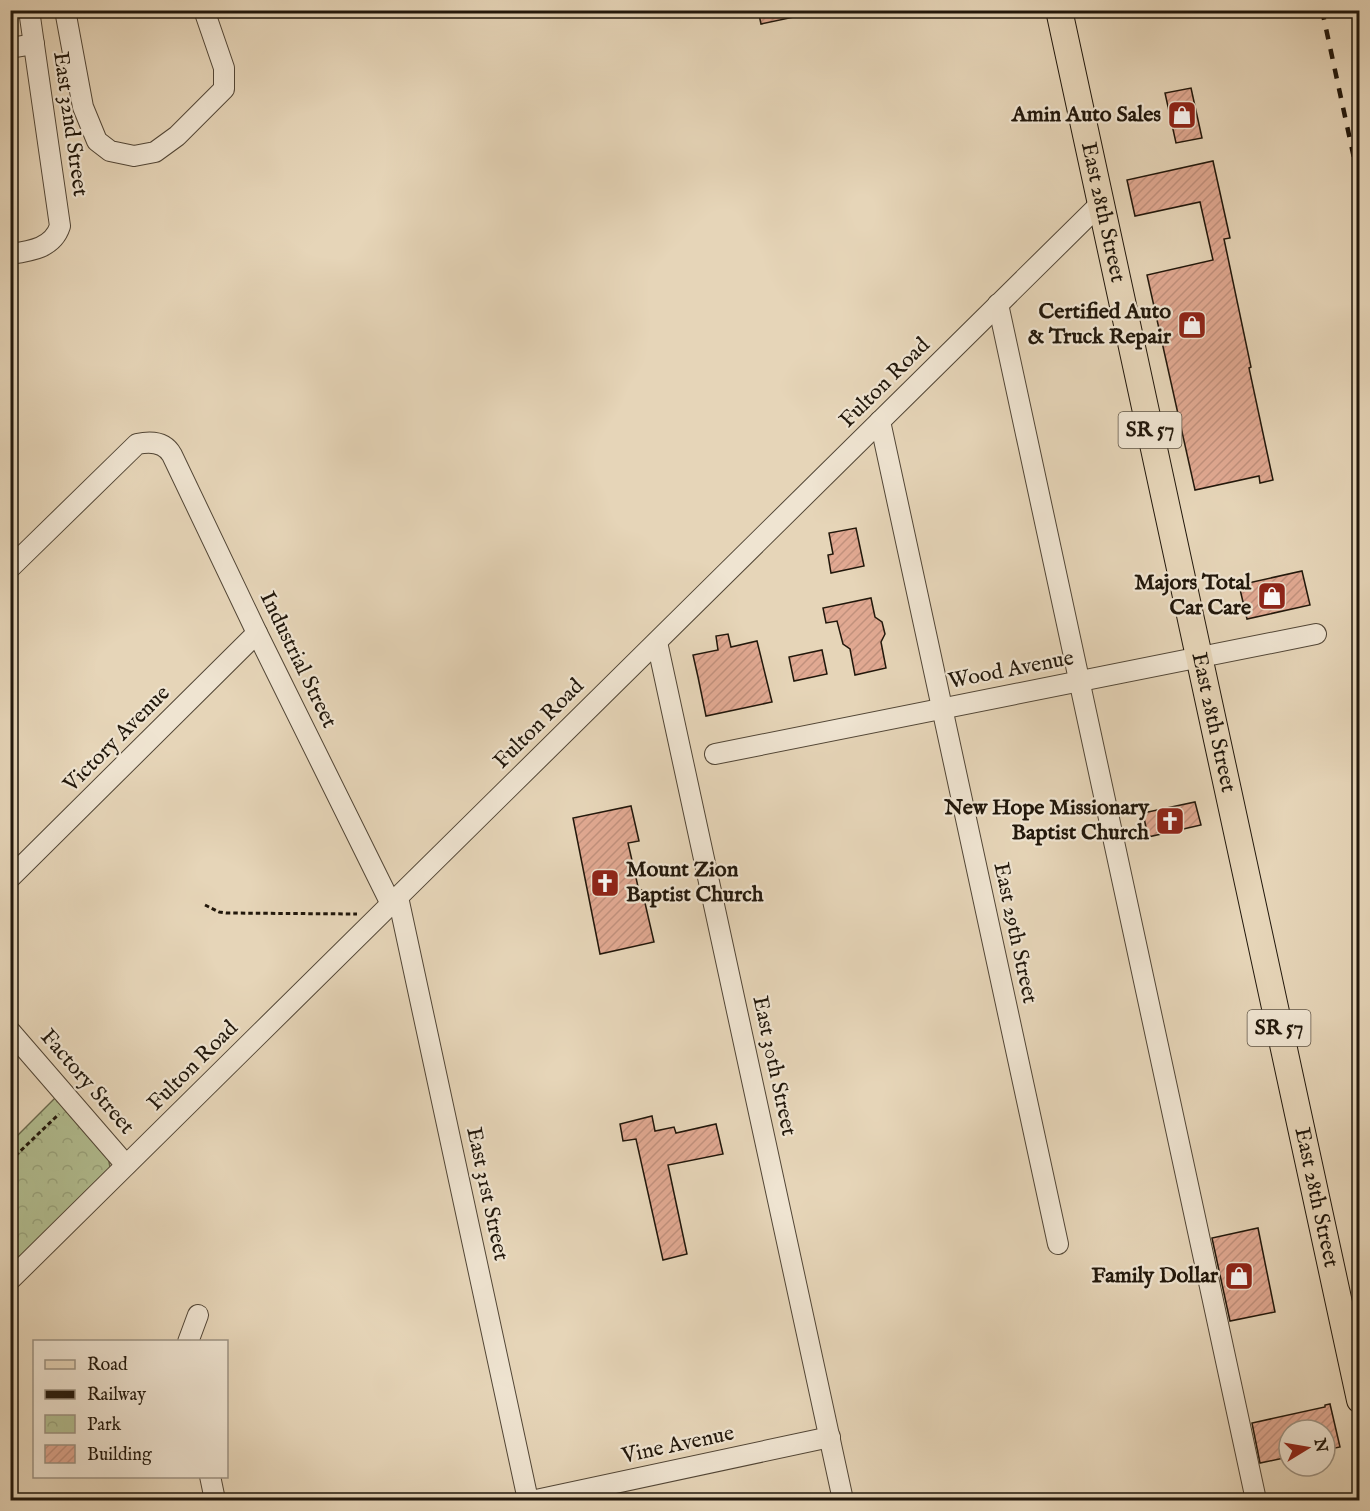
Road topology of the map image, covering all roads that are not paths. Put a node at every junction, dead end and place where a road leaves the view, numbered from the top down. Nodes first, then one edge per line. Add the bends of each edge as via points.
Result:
1 (29, 10) edge
2 (66, 10) edge
3 (204, 10) edge
4 (1059, 10) edge
5 (34, 44) junction
6 (10, 48) edge
7 (1101, 203) junction
8 (10, 254) edge
9 (998, 304) junction
10 (880, 421) junction
11 (10, 568) edge
12 (257, 633) junction
13 (1316, 634) dead end
14 (657, 642) junction
15 (1199, 657) junction
16 (1078, 680) junction
17 (943, 708) junction
18 (715, 754) dead end
19 (10, 878) edge
20 (395, 900) junction
21 (10, 1031) edge
22 (126, 1165) junction
23 (1058, 1244) dead end
24 (10, 1280) edge
25 (198, 1315) dead end
26 (1351, 1322) edge
27 (189, 1340) edge
28 (1359, 1400) edge
29 (830, 1437) junction
30 (210, 1478) edge
31 (215, 1500) edge
32 (528, 1500) edge
33 (536, 1500) edge
34 (843, 1500) edge
35 (1256, 1500) edge

1 - 5 street, East 32nd Street
2 - 3 street via 82,107 97,141 110,151 134,156 154,152 177,136 224,89 224,68
4 - 7 main road, East 28th Street / SR 57
5 - 6 street
5 - 8 street, East 32nd Street via 60,226 51,242
7 - 9 street, Fulton Road
7 - 15 main road, East 28th Street / SR 57
9 - 10 street, Fulton Road
9 - 16 street
10 - 14 street, Fulton Road
10 - 17 street, East 29th Street
11 - 12 street, Industrial Street via 137,444 156,443 172,455
12 - 19 street, Victory Avenue
12 - 20 street, Industrial Street
13 - 15 street, Wood Avenue
14 - 20 street, Fulton Road
14 - 29 street, East 30th Street
15 - 16 street, Wood Avenue
15 - 26 main road, East 28th Street / SR 57
16 - 17 street, Wood Avenue
16 - 35 street
17 - 18 street, Wood Avenue
17 - 23 street, East 29th Street
20 - 22 street, Fulton Road
20 - 32 street, East 31st Street
21 - 22 street, Factory Street
22 - 24 street, Fulton Road
25 - 27 street
26 - 28 main road, East 28th Street / SR 57
29 - 33 street, Vine Avenue
29 - 34 street, East 30th Street
30 - 31 street

